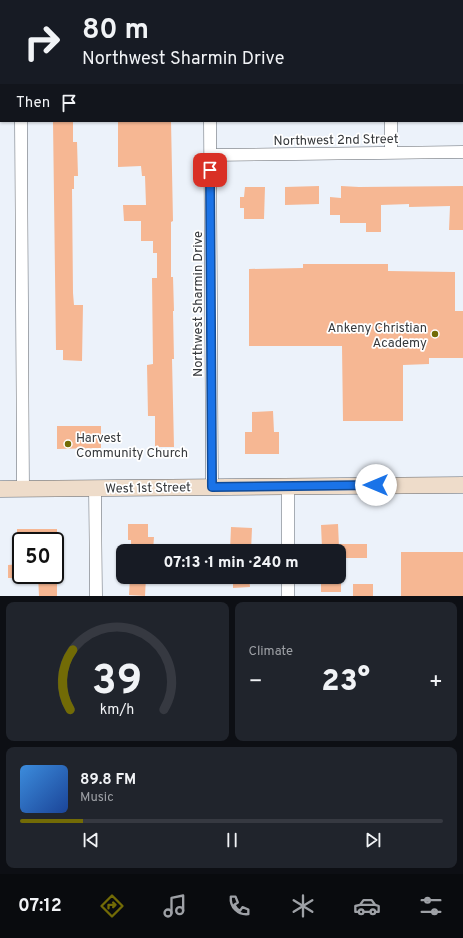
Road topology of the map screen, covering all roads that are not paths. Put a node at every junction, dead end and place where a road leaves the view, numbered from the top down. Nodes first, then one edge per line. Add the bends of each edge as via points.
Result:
1 (21, 122) edge
2 (210, 122) edge
3 (391, 122) edge
4 (391, 152) junction
5 (463, 152) edge
6 (210, 155) junction
7 (463, 485) edge
8 (288, 486) junction
9 (212, 487) junction
10 (0, 488) edge
11 (23, 488) junction
12 (95, 488) junction
13 (288, 544) edge
14 (288, 584) edge
15 (96, 596) edge
16 (288, 596) edge

1 - 11 street
2 - 6 street, Northwest Sharmin Drive
3 - 4 street
4 - 5 street, Northwest 2nd Street
4 - 6 street, Northwest 2nd Street
6 - 9 street, Northwest Sharmin Drive
7 - 8 main road, West 1st Street
8 - 9 main road, West 1st Street
8 - 13 street
9 - 12 main road, West 1st Street
10 - 11 main road, West 1st Street
11 - 12 main road, West 1st Street
12 - 15 street
14 - 16 street

